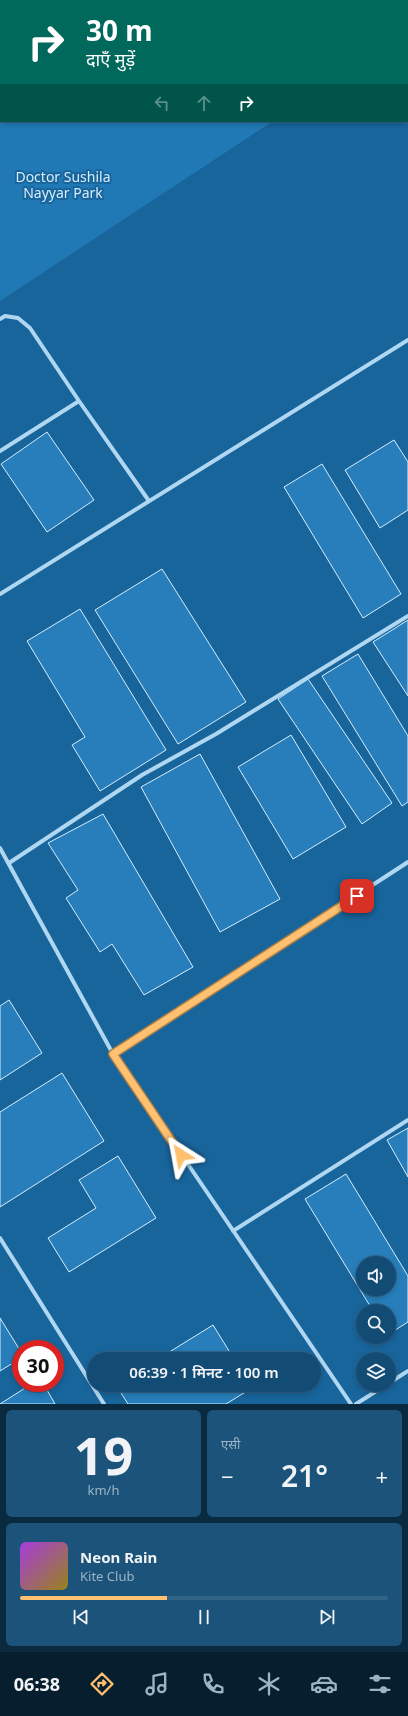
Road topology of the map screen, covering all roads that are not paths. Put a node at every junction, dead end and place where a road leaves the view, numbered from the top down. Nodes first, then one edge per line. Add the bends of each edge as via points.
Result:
1 (0, 319) edge
2 (408, 340) edge
3 (79, 401) junction
4 (0, 451) edge
5 (149, 501) junction
6 (0, 594) edge
7 (408, 616) edge
8 (0, 848) edge
9 (408, 862) edge
10 (9, 863) junction
11 (113, 1054) junction
12 (408, 1120) edge
13 (233, 1231) junction
14 (0, 1238) edge
15 (408, 1371) edge
16 (396, 1379) edge
17 (375, 1392) edge
18 (104, 1404) edge
19 (351, 1404) edge
20 (356, 1404) edge

1 - 3 street via 5,316 18,318 30,328
2 - 5 street
3 - 4 street
3 - 5 street
5 - 6 street
7 - 10 street via 216,734 142,775
8 - 10 street
9 - 11 street
10 - 11 street
11 - 13 street
12 - 13 street
13 - 19 street
14 - 18 street
15 - 16 street
17 - 20 street

